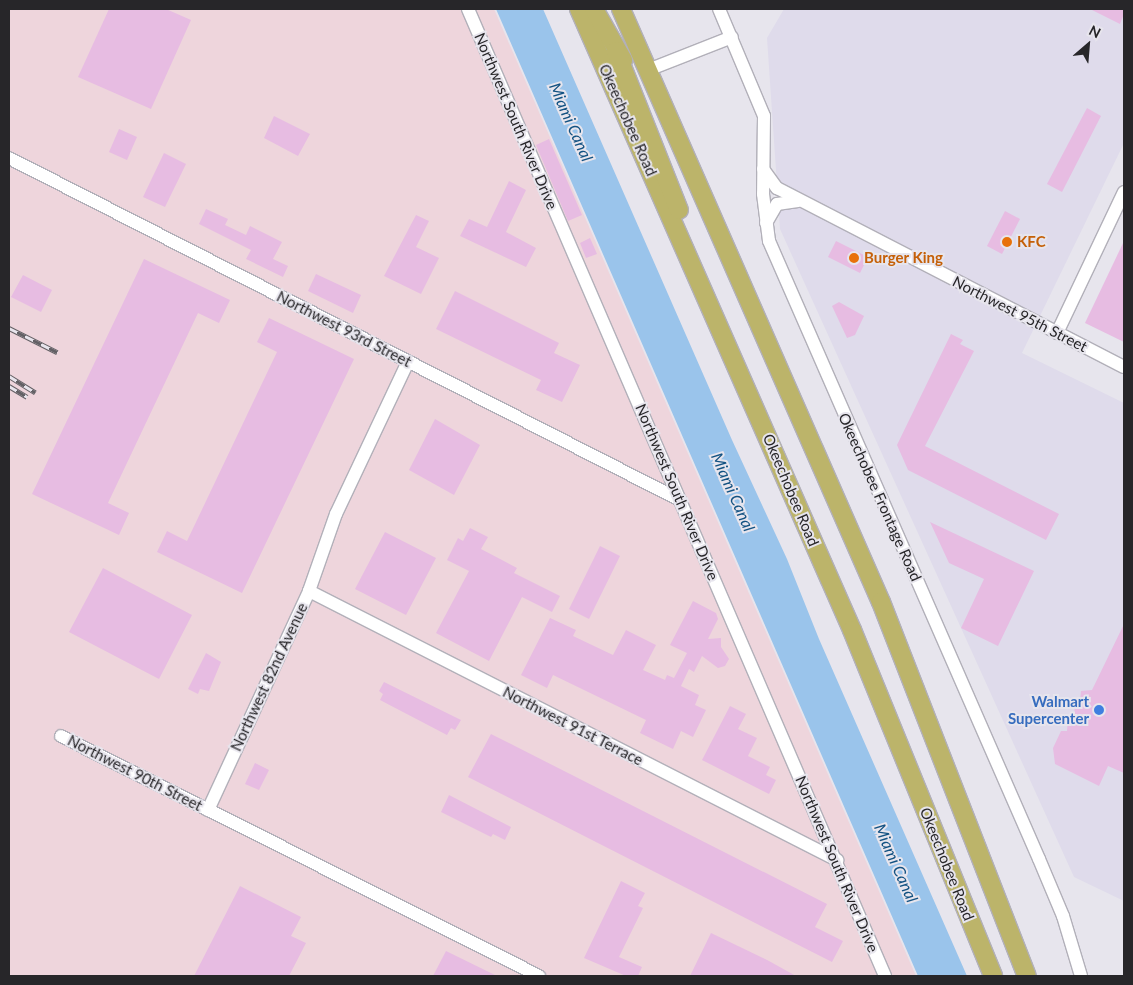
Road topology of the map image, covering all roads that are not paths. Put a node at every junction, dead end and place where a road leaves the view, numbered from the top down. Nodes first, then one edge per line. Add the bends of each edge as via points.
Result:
1 (468, 9) edge
2 (579, 9) edge
3 (594, 9) edge
4 (621, 9) edge
5 (720, 9) edge
6 (732, 37) junction
7 (616, 51) junction
8 (648, 70) junction
9 (642, 111) junction
10 (9, 158) edge
11 (763, 169) junction
12 (1124, 192) edge
13 (801, 201) junction
14 (766, 224) junction
15 (718, 321) junction
16 (1057, 333) junction
17 (408, 362) junction
18 (1124, 368) edge
19 (680, 500) junction
20 (309, 591) junction
21 (61, 736) dead end
22 (208, 810) junction
23 (977, 848) junction
24 (837, 860) junction
25 (538, 976) edge
26 (885, 976) edge
27 (993, 976) edge
28 (1019, 976) edge
29 (1027, 976) edge
30 (1081, 976) edge

1 - 19 street, Northwest South River Drive
2 - 15 highway, Okeechobee Road
3 - 7 highway
4 - 8 highway
5 - 6 street, Okeechobee Frontage Road
6 - 8 street
6 - 11 street, Okeechobee Frontage Road via 764,116
7 - 8 highway via 626,63
7 - 9 highway
8 - 9 highway via 640,90
8 - 23 highway via 881,602
9 - 15 highway
10 - 17 street, Northwest 93rd Street
11 - 13 street, Northwest 95th Street via 777,188
11 - 14 street, Okeechobee Frontage Road
12 - 16 street
13 - 14 street via 777,204
13 - 16 street, Northwest 95th Street
14 - 30 street, Okeechobee Frontage Road via 779,266 841,411 940,627 1063,916
15 - 27 highway, Okeechobee Road via 852,630
16 - 18 street, Northwest 95th Street
17 - 19 street, Northwest 93rd Street
17 - 20 street, Northwest 82nd Avenue via 336,514
19 - 24 street, Northwest South River Drive
20 - 22 street, Northwest 82nd Avenue
20 - 24 street, Northwest 91st Terrace
21 - 22 street, Northwest 90th Street
22 - 25 street
23 - 28 highway via 995,914
23 - 29 highway
24 - 26 street, Northwest South River Drive

